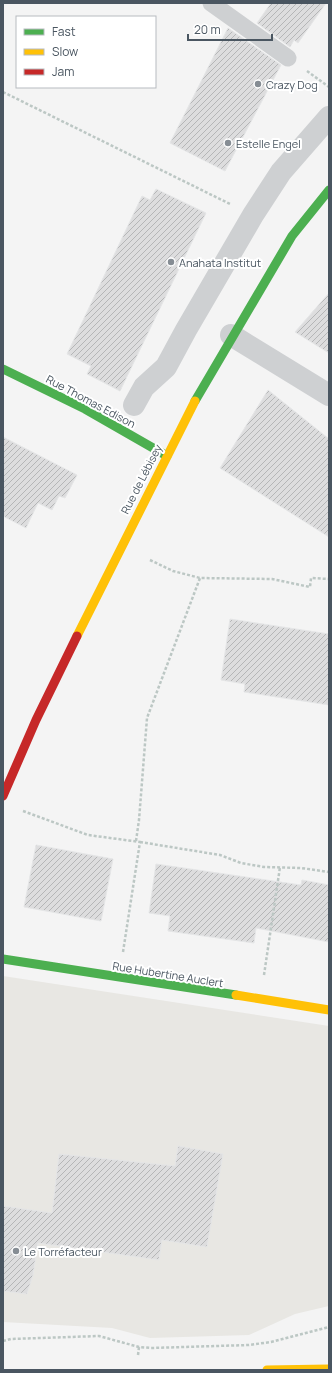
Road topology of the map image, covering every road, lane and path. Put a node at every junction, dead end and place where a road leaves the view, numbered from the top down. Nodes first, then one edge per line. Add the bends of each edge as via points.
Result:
1 (212, 3) edge
2 (288, 58) joint
3 (329, 87) edge
4 (3, 92) edge
5 (329, 117) edge
6 (329, 190) edge
7 (225, 201) dead end
8 (231, 335) junction
9 (3, 369) edge
10 (329, 395) edge
11 (134, 405) dead end
12 (166, 456) junction
13 (150, 560) dead end
14 (200, 578) junction
15 (329, 579) edge
16 (3, 796) edge
17 (23, 811) dead end
18 (138, 842) junction
19 (280, 867) junction
20 (329, 872) edge
21 (123, 953) dead end
22 (3, 959) edge
23 (264, 975) dead end
24 (329, 1010) edge
25 (329, 1327) edge
26 (3, 1341) edge
27 (139, 1347) junction
28 (138, 1355) dead end
29 (329, 1369) edge
30 (267, 1370) edge

1 - 2 lane
2 - 3 path
4 - 7 path
5 - 11 street via 281,172 245,228 166,367 144,387
6 - 8 street, Rue de Lébisey via 292,236
8 - 10 street
8 - 12 street, Rue de Lébisey
9 - 12 street, Rue Thomas Edison via 85,409
12 - 16 street, Rue de Lébisey via 36,720
13 - 14 path via 173,572
14 - 15 path via 272,580 310,587 311,578
14 - 18 path via 147,718
17 - 18 path via 88,835
18 - 19 path via 220,856 241,863
18 - 21 path
19 - 20 path
19 - 23 path
22 - 24 street, Rue Hubertine Auclert
25 - 27 path via 249,1345
26 - 27 path via 99,1336
27 - 28 path
29 - 30 street

